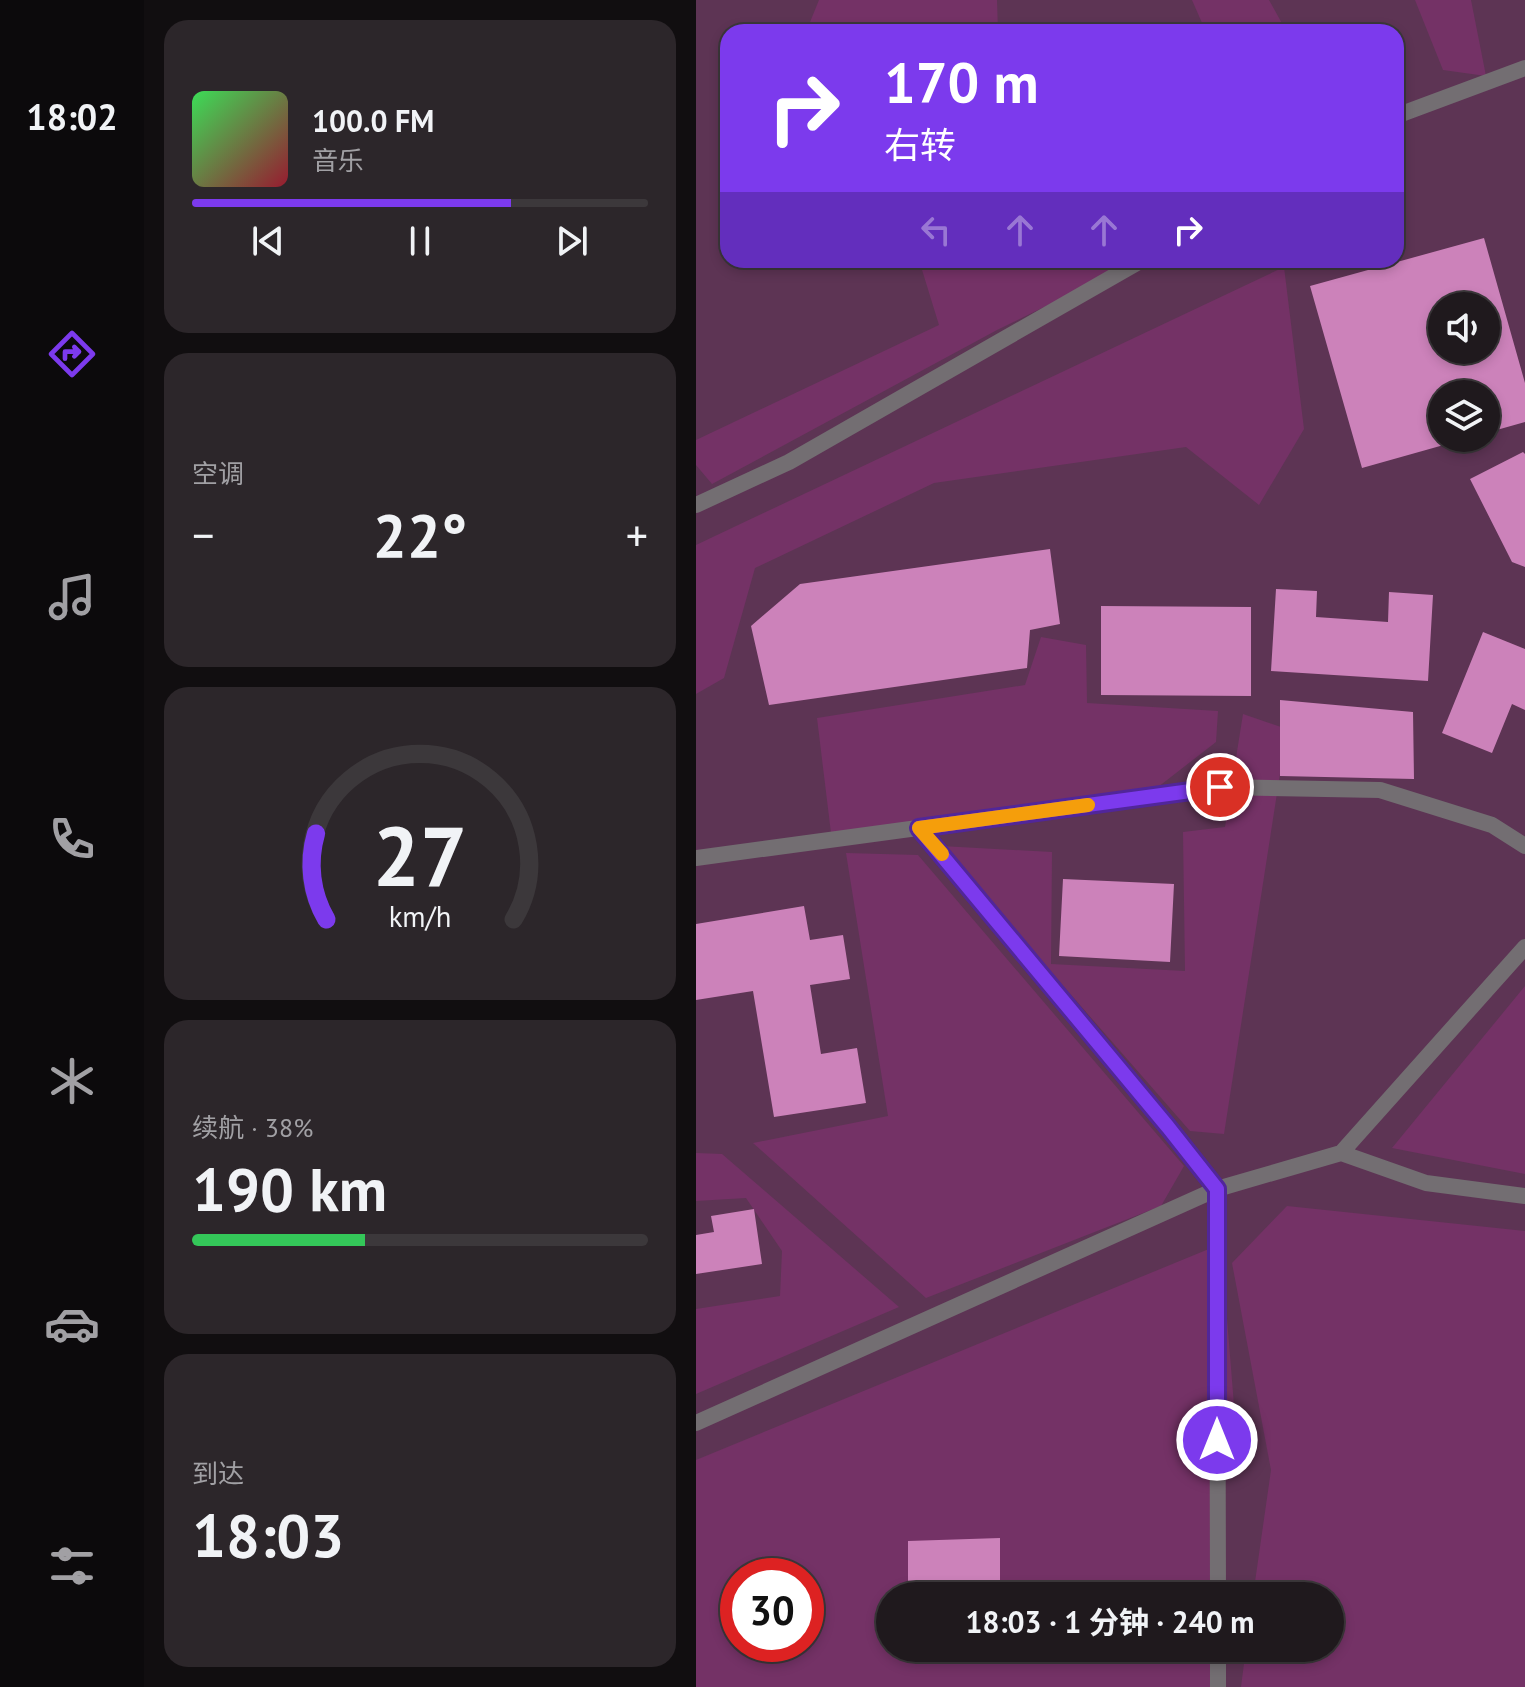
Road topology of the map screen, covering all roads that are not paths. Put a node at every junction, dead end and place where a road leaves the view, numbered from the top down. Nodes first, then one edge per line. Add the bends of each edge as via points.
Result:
1 (1525, 68) edge
2 (1404, 113) edge
3 (1128, 268) edge
4 (696, 505) edge
5 (919, 828) junction
6 (1525, 846) edge
7 (696, 858) edge
8 (1525, 947) edge
9 (1341, 1153) junction
10 (1217, 1189) junction
11 (1525, 1196) edge
12 (696, 1423) edge
13 (1218, 1582) edge
14 (1218, 1662) edge
15 (1218, 1687) edge

1 - 2 street
3 - 4 street via 789,462
5 - 6 street via 1220,787 1380,790 1492,825
5 - 7 street
5 - 10 street
8 - 9 street
9 - 10 street
9 - 11 street via 1426,1183
10 - 12 street
10 - 13 street
14 - 15 street

